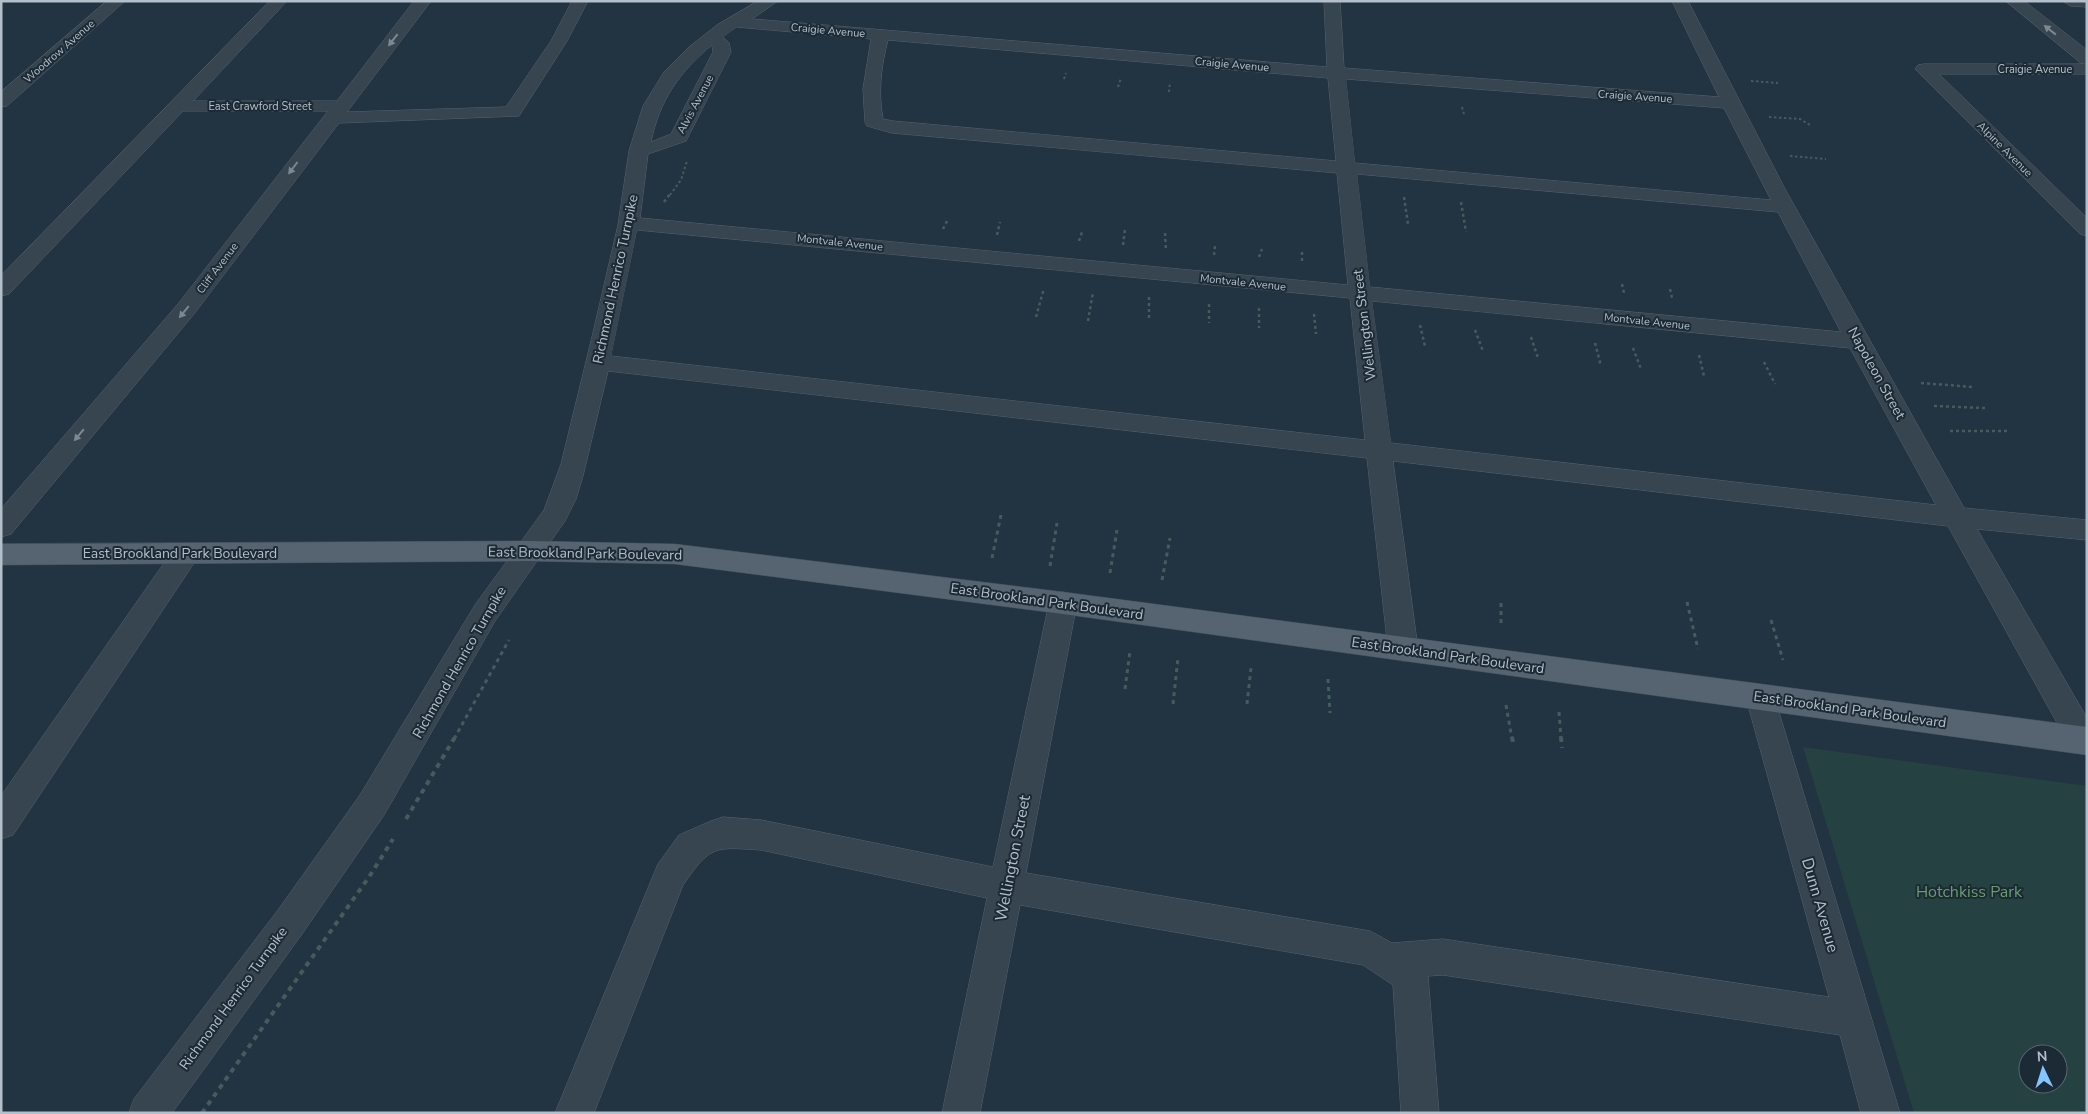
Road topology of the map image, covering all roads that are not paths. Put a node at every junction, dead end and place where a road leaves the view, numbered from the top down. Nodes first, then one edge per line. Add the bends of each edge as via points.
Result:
1 (118, 1) edge
2 (279, 1) edge
3 (422, 1) edge
4 (580, 1) edge
5 (770, 1) edge
6 (1332, 1) edge
7 (1680, 1) edge
8 (2014, 1) edge
9 (2071, 1) edge
10 (2087, 2) edge
11 (734, 22) junction
12 (881, 34) junction
13 (712, 37) junction
14 (2087, 58) edge
15 (1924, 69) joint
16 (2087, 69) edge
17 (1336, 73) junction
18 (1, 102) edge
19 (1730, 103) junction
20 (179, 106) junction
21 (336, 112) junction
22 (639, 151) junction
23 (1347, 167) junction
24 (1786, 207) junction
25 (629, 224) junction
26 (2087, 230) edge
27 (1, 289) edge
28 (1360, 293) junction
29 (1858, 341) junction
30 (598, 363) junction
31 (1380, 450) junction
32 (1958, 517) junction
33 (1, 527) edge
34 (2087, 530) edge
35 (529, 551) junction
36 (186, 553) junction
37 (1, 555) edge
38 (1063, 602) junction
39 (1403, 649) junction
40 (1761, 698) junction
41 (2085, 741) edge
42 (1, 824) edge
43 (1006, 886) junction
44 (1388, 961) junction
45 (1854, 1019) junction
46 (148, 1113) edge
47 (574, 1113) edge
48 (961, 1113) edge
49 (1420, 1113) edge
50 (1881, 1113) edge

1 - 18 street, Woodrow Avenue
2 - 20 street
3 -> 21 street, Cliff Avenue
4 - 21 street, East Crawford Street via 559,41 512,112
5 - 11 street, Richmond Henrico Turnpike
6 - 17 street, Wellington Street
7 - 19 street, Napoleon Street
14 -> 8 street
9 - 10 street
11 - 12 street, Craigie Avenue
11 - 13 street, Richmond Henrico Turnpike
12 - 17 street, Craigie Avenue
12 - 23 street via 870,106 874,122 892,127
13 - 22 street, Richmond Henrico Turnpike via 683,61 660,90 650,111
13 - 22 street, Alvis Avenue via 721,43 722,52 678,137
15 - 16 street, Craigie Avenue
15 - 26 street, Alpine Avenue
17 - 19 street, Craigie Avenue
17 - 23 street, Wellington Street
19 - 24 street, Napoleon Street
20 - 21 street, East Crawford Street
20 - 27 street
21 -> 33 street, Cliff Avenue via 186,309
22 - 25 street, Richmond Henrico Turnpike
23 - 24 street
23 - 28 street, Wellington Street
24 - 29 street, Napoleon Street
25 - 28 street, Montvale Avenue
25 - 30 street, Richmond Henrico Turnpike
28 - 29 street, Montvale Avenue
28 - 31 street, Wellington Street
29 - 32 street, Napoleon Street
30 - 31 street
30 - 35 street, Richmond Henrico Turnpike via 561,502
31 - 32 street
31 - 39 street, Wellington Street
32 - 34 street
32 - 41 street, Napoleon Street
35 - 36 main road, East Brookland Park Boulevard
35 - 38 main road, East Brookland Park Boulevard via 675,554
35 - 46 street, Richmond Henrico Turnpike via 485,612 415,738 372,804
36 - 37 main road, East Brookland Park Boulevard
36 - 42 street
38 - 39 main road, East Brookland Park Boulevard
38 - 43 street, Wellington Street
39 - 40 main road, East Brookland Park Boulevard
40 - 41 main road, East Brookland Park Boulevard
40 - 45 street, Dunn Avenue
43 - 44 street via 1370,949
43 - 47 street via 761,835 724,832 691,846 670,875
43 - 48 street, Wellington Street
44 - 45 street via 1443,957
44 - 49 street via 1410,975
45 - 50 street, Dunn Avenue

